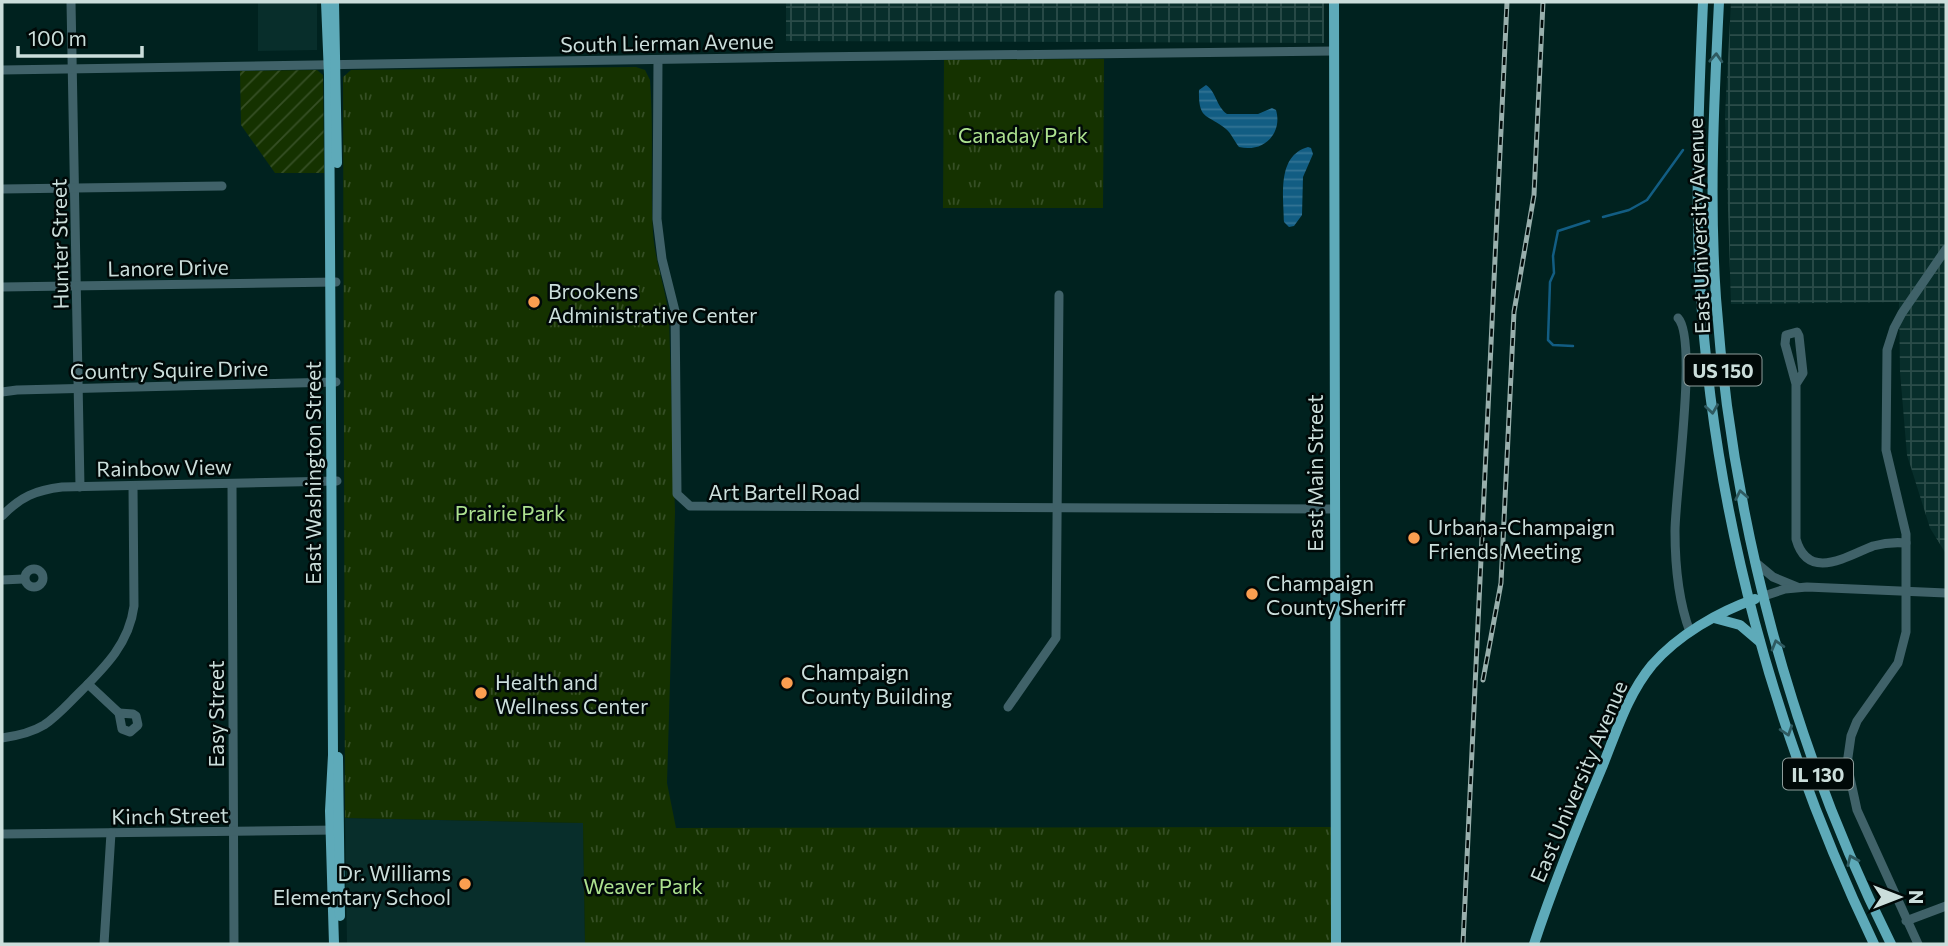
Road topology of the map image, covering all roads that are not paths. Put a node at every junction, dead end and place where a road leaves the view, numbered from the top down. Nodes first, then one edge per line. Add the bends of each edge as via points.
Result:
1 (71, 2) edge
2 (326, 2) edge
3 (334, 2) edge
4 (1334, 2) edge
5 (1703, 2) edge
6 (1719, 2) edge
7 (1334, 51) junction
8 (658, 60) junction
9 (331, 65) junction
10 (74, 69) junction
11 (2, 71) edge
12 (222, 186) dead end
13 (75, 187) junction
14 (2, 189) edge
15 (1946, 249) edge
16 (333, 282) junction
17 (77, 286) junction
18 (2, 287) edge
19 (1059, 295) dead end
20 (1678, 318) dead end
21 (333, 382) junction
22 (1796, 384) junction
23 (78, 388) junction
24 (2, 392) edge
25 (334, 481) junction
26 (232, 484) junction
27 (80, 486) junction
28 (133, 486) junction
29 (1057, 509) junction
30 (1334, 509) junction
31 (2, 516) edge
32 (1906, 543) junction
33 (1755, 562) junction
34 (23, 579) dead end
35 (2, 580) edge
36 (1799, 588) junction
37 (1906, 592) junction
38 (1946, 593) edge
39 (1764, 596) junction
40 (1749, 601) junction
41 (1714, 618) junction
42 (1690, 632) junction
43 (1760, 642) junction
44 (88, 684) junction
45 (1008, 706) dead end
46 (120, 713) dead end
47 (2, 738) edge
48 (336, 830) junction
49 (234, 832) junction
50 (111, 833) junction
51 (2, 835) edge
52 (1946, 906) edge
53 (1906, 921) junction
54 (104, 944) edge
55 (234, 944) edge
56 (334, 944) edge
57 (340, 944) edge
58 (1336, 944) edge
59 (1534, 944) edge
60 (1874, 944) edge
61 (1891, 944) edge
62 (1917, 944) edge

1 - 10 street, Hunter Street
2 - 9 main road, East Washington Street
3 - 9 main road, East Washington Street
4 - 7 main road, East Main Street
5 -> 40 main road, East University Avenue / US 150 via 1697,166 1700,284 1718,451
33 -> 6 main road, East University Avenue / US 150 via 1730,430 1716,298 1712,166
7 - 8 street, South Lierman Avenue
7 - 30 main road, East Main Street
8 - 9 street, South Lierman Avenue
8 - 29 street, Art Bartell Road via 657,219 676,311 679,498 695,508
9 - 10 street, South Lierman Avenue
9 - 16 main road, East Washington Street
10 - 11 street, South Lierman Avenue
10 - 13 street, Hunter Street
12 - 13 street
13 - 14 street
13 - 17 street, Hunter Street
15 - 32 street via 1902,313 1887,350 1886,450
16 - 17 street, Lanore Drive
16 - 21 main road, East Washington Street
17 - 18 street, Lanore Drive
17 - 23 street, Hunter Street
19 - 29 street
20 - 42 street via 1684,332 1686,376 1675,546 1681,607
21 - 23 street, Country Squire Drive
21 - 25 main road, East Washington Street
22 - 22 street via 1785,344 1791,332 1799,336 1803,373
22 - 32 street via 1796,539 1801,551 1812,561 1829,563 1875,546
23 - 24 street, Country Squire Drive
23 - 27 street, Hunter Street
25 - 26 street, Rainbow View
25 - 48 main road, East Washington Street
26 - 28 street, Rainbow View
26 - 49 street, Easy Street
27 - 28 street, Rainbow View
27 - 31 street, Rainbow View via 35,491
28 - 44 street via 133,618 118,652
29 - 30 street, Art Bartell Road
29 - 45 street via 1056,638
30 - 58 main road, East Main Street
32 - 37 street
33 - 36 street via 1773,577
33 - 39 main road, East University Avenue / US 150
34 - 35 street
36 - 37 street
36 - 39 street
37 - 38 street
37 - 53 street via 1906,632 1900,655 1857,721 1847,764 1857,810
39 - 40 main road, East University Avenue
61 -> 39 main road, IL 130 via 1814,763
40 - 41 main road, East University Avenue
40 - 43 main road
41 - 42 main road, East University Avenue
41 - 43 main road via 1740,625
42 - 59 main road, East University Avenue via 1653,664 1624,712
43 -> 60 main road, IL 130 via 1810,798
44 - 46 street
44 - 47 street via 44,725
48 - 49 street, Kinch Street
48 - 56 main road, East Washington Street
48 - 57 main road, East Washington Street
49 - 50 street, Kinch Street
49 - 55 street, Easy Street
50 - 51 street, Kinch Street
50 - 54 street
52 - 53 street
53 - 62 street

